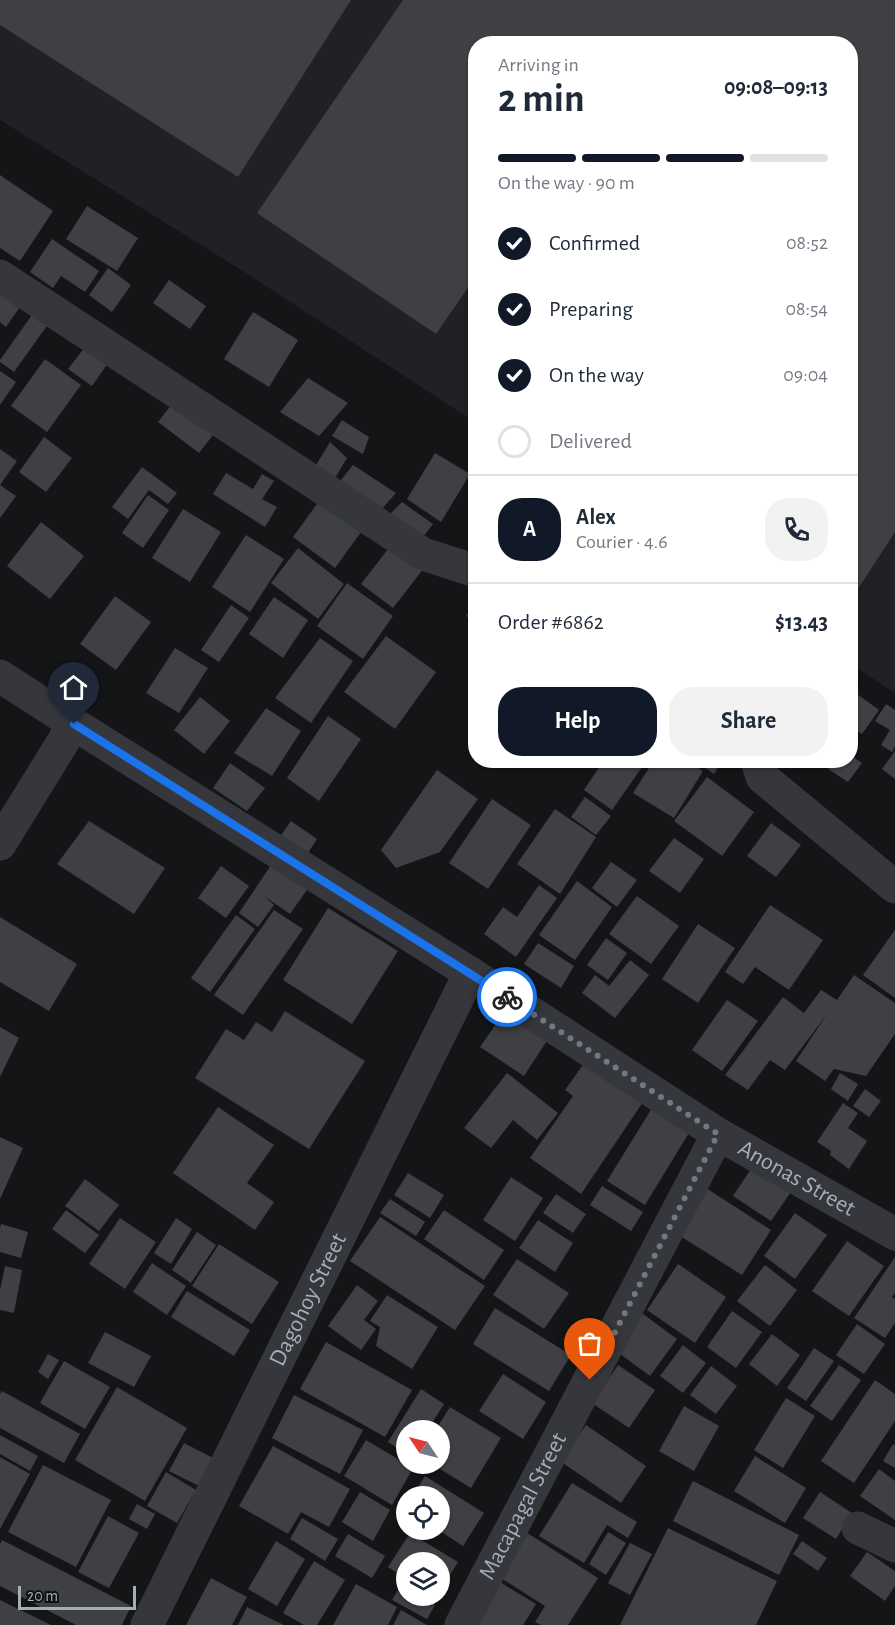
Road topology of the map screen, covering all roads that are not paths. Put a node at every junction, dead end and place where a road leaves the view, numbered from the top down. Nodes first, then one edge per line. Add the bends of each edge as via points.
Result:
1 (0, 276) edge
2 (468, 568) edge
3 (0, 676) edge
4 (74, 724) junction
5 (759, 768) edge
6 (0, 844) edge
7 (895, 887) edge
8 (470, 973) junction
9 (718, 1134) junction
10 (895, 1234) edge
11 (858, 1528) dead end
12 (895, 1546) edge
13 (147, 1625) edge
14 (461, 1625) edge

1 - 2 street via 423,554
3 - 4 street, Anonas Street
4 - 6 street
4 - 8 street, Anonas Street
5 - 7 street via 762,777
8 - 9 street, Anonas Street
8 - 13 street, Dagohoy Street
9 - 10 street, Anonas Street
9 - 14 street, Macapagal Street
11 - 12 street

